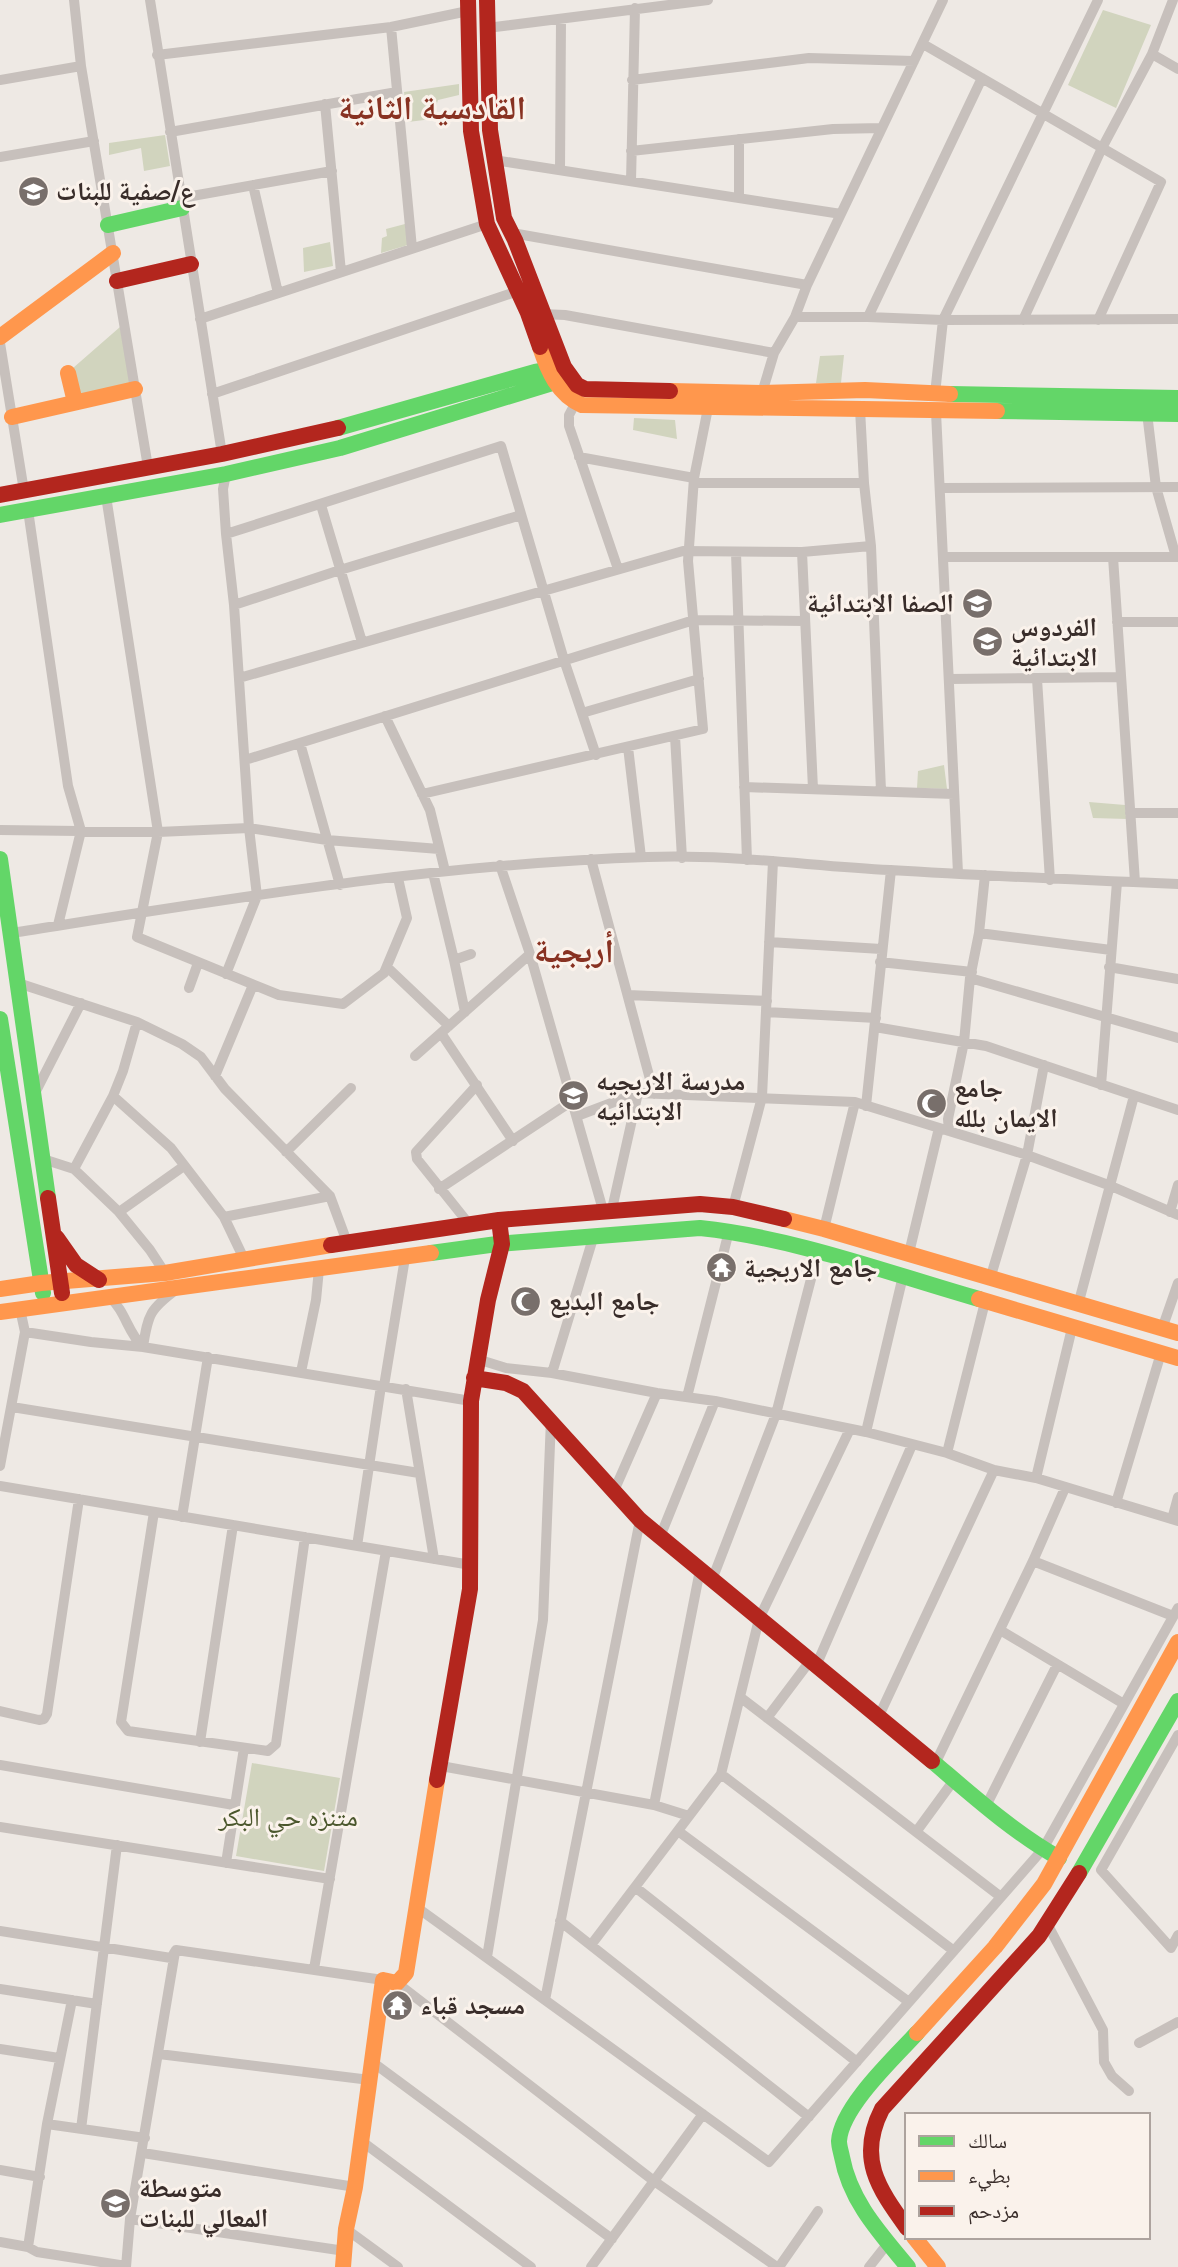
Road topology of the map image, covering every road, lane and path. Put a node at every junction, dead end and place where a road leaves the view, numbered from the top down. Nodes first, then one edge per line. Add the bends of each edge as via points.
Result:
1 (74, 0) edge
2 (150, 0) edge
3 (487, 0) edge
4 (708, 0) edge
5 (943, 0) edge
6 (1098, 0) edge
7 (1173, 0) edge
8 (468, 5) edge
9 (635, 8) junction
10 (561, 20) junction
11 (391, 27) junction
12 (487, 28) junction
13 (923, 44) junction
14 (1152, 54) junction
15 (157, 55) junction
16 (914, 61) junction
17 (81, 66) junction
18 (1178, 69) edge
19 (982, 78) junction
20 (0, 80) edge
21 (632, 80) junction
22 (397, 92) junction
23 (325, 104) junction
24 (1043, 114) junction
25 (882, 128) junction
26 (170, 132) junction
27 (739, 139) junction
28 (94, 141) junction
29 (1102, 148) junction
30 (631, 151) junction
31 (0, 157) edge
32 (494, 160) junction
33 (560, 170) junction
34 (331, 171) junction
35 (631, 181) junction
36 (253, 185) junction
37 (739, 198) junction
38 (182, 203) junction
39 (841, 214) junction
40 (487, 224) junction
41 (108, 225) junction
42 (512, 233) junction
43 (412, 248) junction
44 (113, 253) junction
45 (191, 264) junction
46 (341, 272) junction
47 (117, 281) junction
48 (807, 285) junction
49 (518, 291) junction
50 (278, 293) junction
51 (542, 314) junction
52 (794, 317) junction
53 (868, 317) junction
54 (200, 318) junction
55 (1178, 319) edge
56 (943, 320) junction
57 (1023, 320) junction
58 (1098, 320) junction
59 (0, 337) edge
60 (0, 343) edge
61 (774, 353) junction
62 (1, 358) edge
63 (68, 373) dead end
64 (559, 374) junction
65 (135, 388) junction
66 (762, 393) junction
67 (212, 394) junction
68 (935, 394) junction
69 (1178, 398) edge
70 (732, 400) junction
71 (75, 402) junction
72 (576, 402) junction
73 (1102, 405) junction
74 (708, 408) junction
75 (860, 409) junction
76 (936, 412) junction
77 (1147, 413) junction
78 (1178, 414) edge
79 (12, 416) junction
80 (222, 454) junction
81 (579, 457) junction
82 (148, 467) junction
83 (226, 474) junction
84 (694, 480) junction
85 (864, 483) junction
86 (1156, 487) junction
87 (1178, 487) edge
88 (941, 488) junction
89 (24, 491) junction
90 (0, 495) edge
91 (106, 496) junction
92 (320, 505) junction
93 (28, 510) junction
94 (0, 515) edge
95 (521, 515) junction
96 (226, 534) junction
97 (871, 545) junction
98 (689, 551) junction
99 (802, 552) junction
100 (736, 553) junction
101 (944, 557) junction
102 (1113, 557) junction
103 (1177, 557) edge
104 (618, 569) junction
105 (340, 570) junction
106 (543, 592) junction
107 (234, 605) junction
108 (694, 620) junction
109 (739, 621) junction
110 (805, 621) junction
111 (1117, 622) junction
112 (1178, 622) edge
113 (362, 642) junction
114 (564, 660) junction
115 (1121, 677) junction
116 (239, 678) junction
117 (699, 679) junction
118 (950, 679) junction
119 (1037, 679) junction
120 (582, 713) junction
121 (385, 716) junction
122 (675, 736) junction
123 (300, 743) junction
124 (628, 747) junction
125 (596, 755) junction
126 (245, 760) junction
127 (744, 787) junction
128 (813, 789) junction
129 (881, 791) junction
130 (422, 794) junction
131 (954, 794) junction
132 (1130, 813) junction
133 (1178, 813) edge
134 (249, 828) junction
135 (0, 830) edge
136 (81, 831) junction
137 (158, 832) junction
138 (327, 839) junction
139 (439, 849) junction
140 (641, 857) junction
141 (682, 858) junction
142 (0, 859) edge
143 (591, 859) junction
144 (747, 860) junction
145 (773, 862) junction
146 (500, 865) junction
147 (891, 870) junction
148 (445, 871) junction
149 (433, 873) junction
150 (958, 873) junction
151 (985, 875) junction
152 (398, 877) junction
153 (1050, 880) junction
154 (1117, 881) junction
155 (1135, 882) junction
156 (1178, 884) edge
157 (340, 885) junction
158 (257, 896) junction
159 (142, 912) junction
160 (58, 925) junction
161 (11, 933) junction
162 (979, 933) junction
163 (769, 942) junction
164 (881, 949) junction
165 (1111, 950) junction
166 (471, 954) dead end
167 (530, 954) junction
168 (454, 960) junction
169 (880, 962) junction
170 (198, 963) junction
171 (387, 967) junction
172 (1109, 967) junction
173 (226, 974) junction
174 (971, 975) junction
175 (1178, 979) edge
176 (18, 983) junction
177 (253, 985) junction
178 (189, 988) dead end
179 (628, 995) junction
180 (81, 1003) junction
181 (766, 1007) junction
182 (465, 1012) junction
183 (1106, 1017) junction
184 (0, 1019) edge
185 (137, 1022) junction
186 (876, 1023) junction
187 (445, 1030) junction
188 (1178, 1038) edge
189 (964, 1042) junction
190 (415, 1056) dead end
191 (1044, 1065) junction
192 (215, 1076) junction
193 (477, 1085) junction
194 (1101, 1085) junction
195 (351, 1088) dead end
196 (638, 1093) junction
197 (654, 1094) junction
198 (34, 1095) junction
199 (113, 1096) junction
200 (1134, 1096) junction
201 (762, 1097) junction
202 (572, 1101) junction
203 (860, 1104) junction
204 (1178, 1110) edge
205 (577, 1116) junction
206 (944, 1129) junction
207 (513, 1141) junction
208 (286, 1152) junction
209 (1027, 1155) junction
210 (43, 1159) junction
211 (184, 1166) junction
212 (74, 1169) junction
213 (1178, 1185) edge
214 (1111, 1186) junction
215 (439, 1189) junction
216 (48, 1192) junction
217 (26, 1195) junction
218 (330, 1196) junction
219 (733, 1207) junction
220 (607, 1210) junction
221 (119, 1212) junction
222 (1174, 1213) edge
223 (224, 1217) junction
224 (499, 1220) junction
225 (469, 1224) junction
226 (824, 1229) junction
227 (53, 1231) junction
228 (729, 1231) junction
229 (594, 1235) junction
230 (347, 1242) junction
231 (34, 1244) junction
232 (502, 1244) junction
233 (818, 1252) junction
234 (909, 1253) junction
235 (405, 1258) junction
236 (245, 1261) junction
237 (320, 1269) junction
238 (165, 1273) junction
239 (903, 1276) junction
240 (990, 1279) junction
241 (99, 1280) junction
242 (41, 1283) junction
243 (62, 1283) junction
244 (1178, 1283) edge
245 (179, 1288) junction
246 (0, 1289) edge
247 (109, 1297) junction
248 (985, 1302) junction
249 (64, 1303) junction
250 (1078, 1305) junction
251 (44, 1306) junction
252 (20, 1309) junction
253 (0, 1312) edge
254 (1072, 1328) junction
255 (1170, 1331) edge
256 (25, 1332) junction
257 (143, 1347) junction
258 (1161, 1353) junction
259 (208, 1357) junction
260 (1178, 1358) edge
261 (477, 1359) junction
262 (301, 1372) junction
263 (552, 1373) junction
264 (474, 1378) junction
265 (382, 1386) junction
266 (406, 1389) junction
267 (657, 1393) junction
268 (687, 1397) junction
269 (471, 1401) junction
270 (715, 1401) junction
271 (12, 1408) junction
272 (776, 1414) junction
273 (551, 1419) junction
274 (850, 1429) junction
275 (866, 1432) junction
276 (194, 1436) junction
277 (912, 1445) junction
278 (947, 1452) junction
279 (368, 1464) junction
280 (0, 1465) edge
281 (995, 1470) junction
282 (419, 1473) junction
283 (1036, 1478) junction
284 (0, 1486) edge
285 (1065, 1488) junction
286 (614, 1491) junction
287 (1178, 1497) edge
288 (79, 1499) junction
289 (1116, 1503) junction
290 (155, 1512) junction
291 (182, 1517) junction
292 (639, 1520) junction
293 (1175, 1520) edge
294 (233, 1525) junction
295 (660, 1537) junction
296 (305, 1538) junction
297 (357, 1546) junction
298 (386, 1551) junction
299 (434, 1559) junction
300 (1033, 1562) junction
301 (471, 1565) junction
302 (706, 1575) junction
303 (1176, 1612) edge
304 (759, 1619) junction
305 (1000, 1630) junction
306 (1178, 1642) edge
307 (813, 1663) junction
308 (1057, 1665) junction
309 (740, 1697) junction
310 (1178, 1701) edge
311 (1124, 1704) junction
312 (0, 1711) edge
313 (767, 1718) junction
314 (878, 1718) junction
315 (1178, 1735) edge
316 (200, 1742) junction
317 (244, 1748) junction
318 (1168, 1748) edge
319 (935, 1764) junction
320 (0, 1765) edge
321 (441, 1766) junction
322 (720, 1774) junction
323 (954, 1780) junction
324 (518, 1781) junction
325 (585, 1794) junction
326 (234, 1805) junction
327 (654, 1805) junction
328 (986, 1806) junction
329 (689, 1816) junction
330 (0, 1827) edge
331 (678, 1831) junction
332 (916, 1832) junction
333 (117, 1845) junction
334 (1043, 1849) junction
335 (1059, 1858) junction
336 (226, 1863) junction
337 (330, 1879) junction
338 (635, 1887) junction
339 (1001, 1897) junction
340 (415, 1906) junction
341 (560, 1920) junction
342 (1050, 1929) dead end
343 (0, 1931) edge
344 (1178, 1935) edge
345 (591, 1945) junction
346 (105, 1947) junction
347 (176, 1950) junction
348 (954, 1951) junction
349 (487, 1958) junction
350 (314, 1969) junction
351 (390, 1982) junction
352 (0, 1989) edge
353 (72, 2000) junction
354 (545, 2000) junction
355 (909, 2002) junction
356 (97, 2004) junction
357 (1178, 2022) edge
358 (1139, 2042) dead end
359 (0, 2049) edge
360 (159, 2054) junction
361 (59, 2058) junction
362 (371, 2061) junction
363 (857, 2062) junction
364 (370, 2080) junction
365 (1129, 2091) dead end
366 (703, 2114) junction
367 (809, 2117) junction
368 (47, 2124) junction
369 (81, 2129) junction
370 (145, 2138) junction
371 (360, 2140) junction
372 (143, 2153) junction
373 (0, 2170) edge
374 (40, 2176) junction
375 (654, 2181) junction
376 (355, 2188) junction
377 (818, 2211) dead end
378 (130, 2219) junction
379 (905, 2225) edge
380 (346, 2229) junction
381 (612, 2239) junction
382 (916, 2239) edge
383 (0, 2242) edge
384 (888, 2243) junction
385 (28, 2247) junction
386 (344, 2259) edge
387 (74, 2262) edge
388 (126, 2267) edge
389 (398, 2267) edge
390 (531, 2267) edge
391 (591, 2267) edge
392 (778, 2267) edge
393 (869, 2267) edge
394 (908, 2267) edge
395 (938, 2267) edge

1 - 17 street
2 - 15 street
3 - 12 street
4 - 9 street
5 - 13 street
6 - 24 street
7 - 14 street
8 - 11 street
8 - 40 street via 471,131
9 - 10 street
9 - 21 street
10 - 12 street
10 - 33 street
11 - 15 street
11 - 22 street
12 - 32 street
13 - 16 street
13 - 19 street
14 - 18 street
14 - 29 street
15 - 26 street
16 - 21 street via 810,58
16 - 25 street
17 - 20 street
17 - 28 street
19 - 24 street
19 - 53 street
21 - 30 street
22 - 23 street
22 - 43 street
23 - 26 street
23 - 34 street
24 - 29 street
24 - 56 street
25 - 27 street
25 - 39 street
26 - 38 street
27 - 30 street
27 - 37 street
28 - 31 street
28 - 41 street
29 - 57 street
29 - 58 street via 1161,182
30 - 35 street
32 - 33 street
32 - 42 street via 504,218
33 - 35 street
34 - 36 street
34 - 46 street
35 - 37 street
36 - 38 street
36 - 50 street
37 - 39 street
38 - 41 street
38 - 45 street
39 - 48 street
40 - 43 street
40 - 49 street
41 - 44 street
42 - 48 street
42 - 51 street
43 - 46 street
44 - 47 street
44 - 59 street
45 - 47 street
45 - 54 street
46 - 50 street
47 - 65 street
48 - 52 street
49 - 64 street
49 - 67 street
50 - 54 street
51 - 61 street
51 - 64 street
52 - 53 street
52 - 61 street
53 - 56 street
54 - 67 street
55 - 58 street
56 - 57 street
56 - 68 street
57 - 58 street
60 - 62 street
61 - 66 street
62 - 79 street
63 - 71 street
64 - 70 street via 585,389
64 - 72 street via 570,400
64 - 80 street
64 - 83 street via 340,448
65 - 71 street
65 - 82 street
66 - 68 street via 865,390
66 - 70 street
67 - 80 street
68 - 73 street
69 - 73 street
70 - 74 street
70 - 75 street
71 - 79 street
72 - 74 street
72 - 81 street via 569,426
73 - 76 street
73 - 77 street
74 - 84 street
75 - 76 street
75 - 85 street
76 - 88 street
77 - 78 street
77 - 86 street
79 - 89 street
80 - 82 street
81 - 84 street
81 - 104 street
82 - 89 street
83 - 91 street
83 - 96 street
84 - 85 street
84 - 98 street
85 - 97 street
86 - 87 street
86 - 88 street
86 - 103 street
88 - 101 street
89 - 90 street
91 - 93 street
91 - 137 street
92 - 95 street via 501,446
92 - 96 street
92 - 105 street
93 - 94 street
93 - 136 street via 68,786
95 - 105 street
95 - 106 street
96 - 107 street
97 - 99 street
97 - 129 street
98 - 100 street
98 - 104 street
98 - 108 street
99 - 100 street
99 - 110 street
100 - 109 street
101 - 102 street
101 - 118 street
102 - 103 street
102 - 111 street
104 - 106 street
105 - 107 street
105 - 113 street
106 - 113 street
106 - 114 street
107 - 116 street
108 - 109 street
108 - 114 street
108 - 117 street
109 - 110 street
109 - 127 street
110 - 128 street
111 - 112 street
111 - 115 street
113 - 116 street
114 - 120 street
114 - 121 street
115 - 119 street
115 - 132 street
116 - 126 street
117 - 120 street
117 - 122 street via 703,729
118 - 119 street
118 - 131 street
119 - 153 street
120 - 125 street
121 - 123 street
121 - 130 street
122 - 124 street
122 - 141 street
123 - 126 street
123 - 138 street
124 - 125 street
124 - 140 street
125 - 130 street
126 - 134 street
127 - 128 street
127 - 144 street
128 - 129 street
129 - 131 street
130 - 139 street
131 - 150 street
132 - 133 street
132 - 155 street
134 - 137 street
134 - 138 street
134 - 158 street
135 - 136 street
136 - 137 street
136 - 160 street
137 - 159 street
138 - 139 street
138 - 157 street
139 - 148 street
140 - 141 street
140 - 143 street
141 - 144 street
142 - 161 street
143 - 146 street
143 - 179 street
144 - 145 street
145 - 147 street
145 - 163 street
146 - 148 street
146 - 167 street
147 - 150 street
147 - 164 street
148 - 149 street
149 - 152 street
149 - 168 street
150 - 151 street
151 - 153 street
151 - 162 street
152 - 157 street
152 - 171 street via 407,918
153 - 154 street
154 - 155 street
154 - 165 street
155 - 156 street
157 - 158 street
158 - 159 street
158 - 173 street
159 - 160 street
159 - 170 street via 137,937
160 - 161 street
161 - 176 street
162 - 165 street
162 - 174 street
163 - 164 street
163 - 181 street
164 - 169 street
165 - 172 street
166 - 168 street
167 - 182 street
167 - 202 street
168 - 182 street
169 - 174 street
169 - 186 street
170 - 173 street
170 - 178 street
171 - 177 street via 343,1004 279,995
171 - 187 street
172 - 175 street
172 - 183 street
173 - 177 street
174 - 183 street
174 - 189 street
176 - 180 street
176 - 198 street
177 - 192 street
179 - 181 street
179 - 197 street
180 - 185 street
180 - 198 street
181 - 186 street
181 - 201 street
182 - 187 street
183 - 188 street
183 - 194 street
184 - 217 street
185 - 192 street via 182,1044
185 - 199 street
186 - 189 street
186 - 203 street
187 - 190 street
187 - 193 street
189 - 191 street
189 - 206 street
191 - 194 street
191 - 209 street
192 - 208 street
193 - 207 street
193 - 215 street via 416,1152
194 - 200 street
195 - 208 street
196 - 197 street
196 - 205 street
196 - 220 street
197 - 201 street
198 - 210 street
199 - 211 street via 171,1148
199 - 212 street
200 - 204 street
200 - 214 street
201 - 203 street
201 - 219 street
202 - 205 street
202 - 207 street
203 - 206 street
203 - 226 street
205 - 220 street
206 - 209 street
206 - 234 street
207 - 215 street
208 - 218 street
209 - 214 street
209 - 240 street
210 - 212 street
210 - 216 street
211 - 221 street
211 - 223 street
212 - 221 street
213 - 222 street
214 - 222 street
214 - 250 street
215 - 225 street
216 - 217 street
216 - 227 street
217 - 231 street
218 - 223 street
218 - 230 street
219 - 220 street via 700,1204
219 - 226 street
220 - 224 street
221 - 238 street
223 - 236 street
224 - 225 street
224 - 232 street
225 - 230 street
226 - 234 street
227 - 241 street via 76,1265
227 - 243 street
228 - 229 street via 700,1228
228 - 233 street
228 - 268 street
229 - 232 street
229 - 263 street
230 - 236 street
231 - 242 street
231 - 246 street via 31,1272
232 - 235 street
232 - 261 street
233 - 239 street
233 - 272 street
234 - 240 street
235 - 237 street
235 - 265 street
236 - 238 street
237 - 245 street
237 - 262 street
238 - 241 street
239 - 248 street
239 - 275 street
240 - 250 street
241 - 243 street
242 - 243 street
242 - 246 street
242 - 251 street
243 - 249 street
244 - 255 street
245 - 247 street
245 - 257 street via 148,1318
247 - 249 street
247 - 257 street
248 - 254 street
248 - 278 street
249 - 251 street
250 - 255 street
251 - 252 street
252 - 253 street
252 - 256 street
254 - 258 street
254 - 283 street
256 - 257 street
256 - 271 street
257 - 259 street
258 - 260 street
258 - 289 street
259 - 262 street
259 - 276 street
261 - 263 street
261 - 264 street
262 - 265 street
263 - 267 street
264 - 269 street
264 - 273 street via 515,1385
265 - 266 street
265 - 279 street
266 - 269 street
266 - 282 street
267 - 268 street
267 - 286 street
268 - 270 street
269 - 301 street
270 - 272 street
270 - 295 street
271 - 276 street
271 - 280 street
272 - 274 street
272 - 302 street
273 - 286 street
273 - 324 street via 543,1620
274 - 275 street
274 - 304 street
275 - 277 street
276 - 279 street
276 - 291 street
277 - 278 street
277 - 307 street
278 - 281 street
279 - 282 street
279 - 297 street
281 - 283 street
281 - 314 street
282 - 299 street
283 - 285 street
284 - 288 street
285 - 289 street
285 - 300 street
286 - 292 street
287 - 293 street
288 - 290 street
288 - 312 street via 47,1714 39,1720
289 - 293 street
290 - 291 street
290 - 316 street via 121,1722 128,1731
291 - 294 street
292 - 295 street
292 - 325 street
294 - 296 street
294 - 316 street
295 - 302 street
296 - 297 street
296 - 317 street via 276,1744 268,1751
297 - 298 street
298 - 299 street
298 - 337 street
299 - 301 street
300 - 303 street
300 - 305 street
301 - 321 street
302 - 304 street
302 - 327 street
303 - 311 street
304 - 307 street
304 - 309 street
305 - 308 street
305 - 319 street
306 - 335 street
307 - 313 street
307 - 314 street
308 - 311 street
308 - 328 street
309 - 313 street
309 - 322 street
310 - 318 street
311 - 334 street
313 - 332 street
314 - 319 street
315 - 318 street
316 - 317 street
317 - 326 street
318 - 344 street via 1101,1870 1171,1948
318 - 379 street via 1038,1936 872,2125 869,2159 879,2185
319 - 323 street
320 - 326 street
321 - 324 street
321 - 340 street
322 - 329 street
322 - 348 street
323 - 328 street
323 - 332 street
324 - 325 street
324 - 349 street
325 - 327 street
325 - 341 street
326 - 336 street
327 - 329 street
328 - 334 street
329 - 331 street
330 - 333 street
331 - 338 street
331 - 355 street
332 - 339 street
333 - 336 street
333 - 346 street
334 - 335 street
334 - 339 street
335 - 384 street via 1019,1918 848,2115 839,2141 850,2188
336 - 337 street
337 - 350 street
338 - 345 street
338 - 363 street
339 - 348 street
340 - 349 street
340 - 351 street via 406,1973
341 - 345 street
341 - 354 street
342 - 365 street via 1103,2030 1104,2062
343 - 346 street
345 - 367 street
346 - 347 street via 171,1958
346 - 356 street
347 - 350 street
347 - 360 street
348 - 355 street
349 - 354 street
350 - 351 street
351 - 362 street
351 - 375 street
352 - 353 street
353 - 356 street
353 - 361 street
354 - 366 street
355 - 363 street
356 - 369 street
357 - 358 street
359 - 361 street
360 - 364 street
360 - 370 street
361 - 368 street
362 - 364 street
362 - 381 street
363 - 367 street
364 - 371 street
366 - 367 street via 769,2162
366 - 375 street
368 - 369 street
368 - 374 street
369 - 370 street
370 - 372 street
371 - 376 street
371 - 390 street
372 - 376 street
372 - 378 street
373 - 374 street
374 - 385 street
375 - 381 street
375 - 392 street
376 - 380 street
377 - 392 street
378 - 386 street
378 - 388 street
380 - 386 street
380 - 389 street
381 - 391 street
382 - 395 street
383 - 385 street
384 - 393 street
384 - 394 street
385 - 387 street
387 - 388 street

